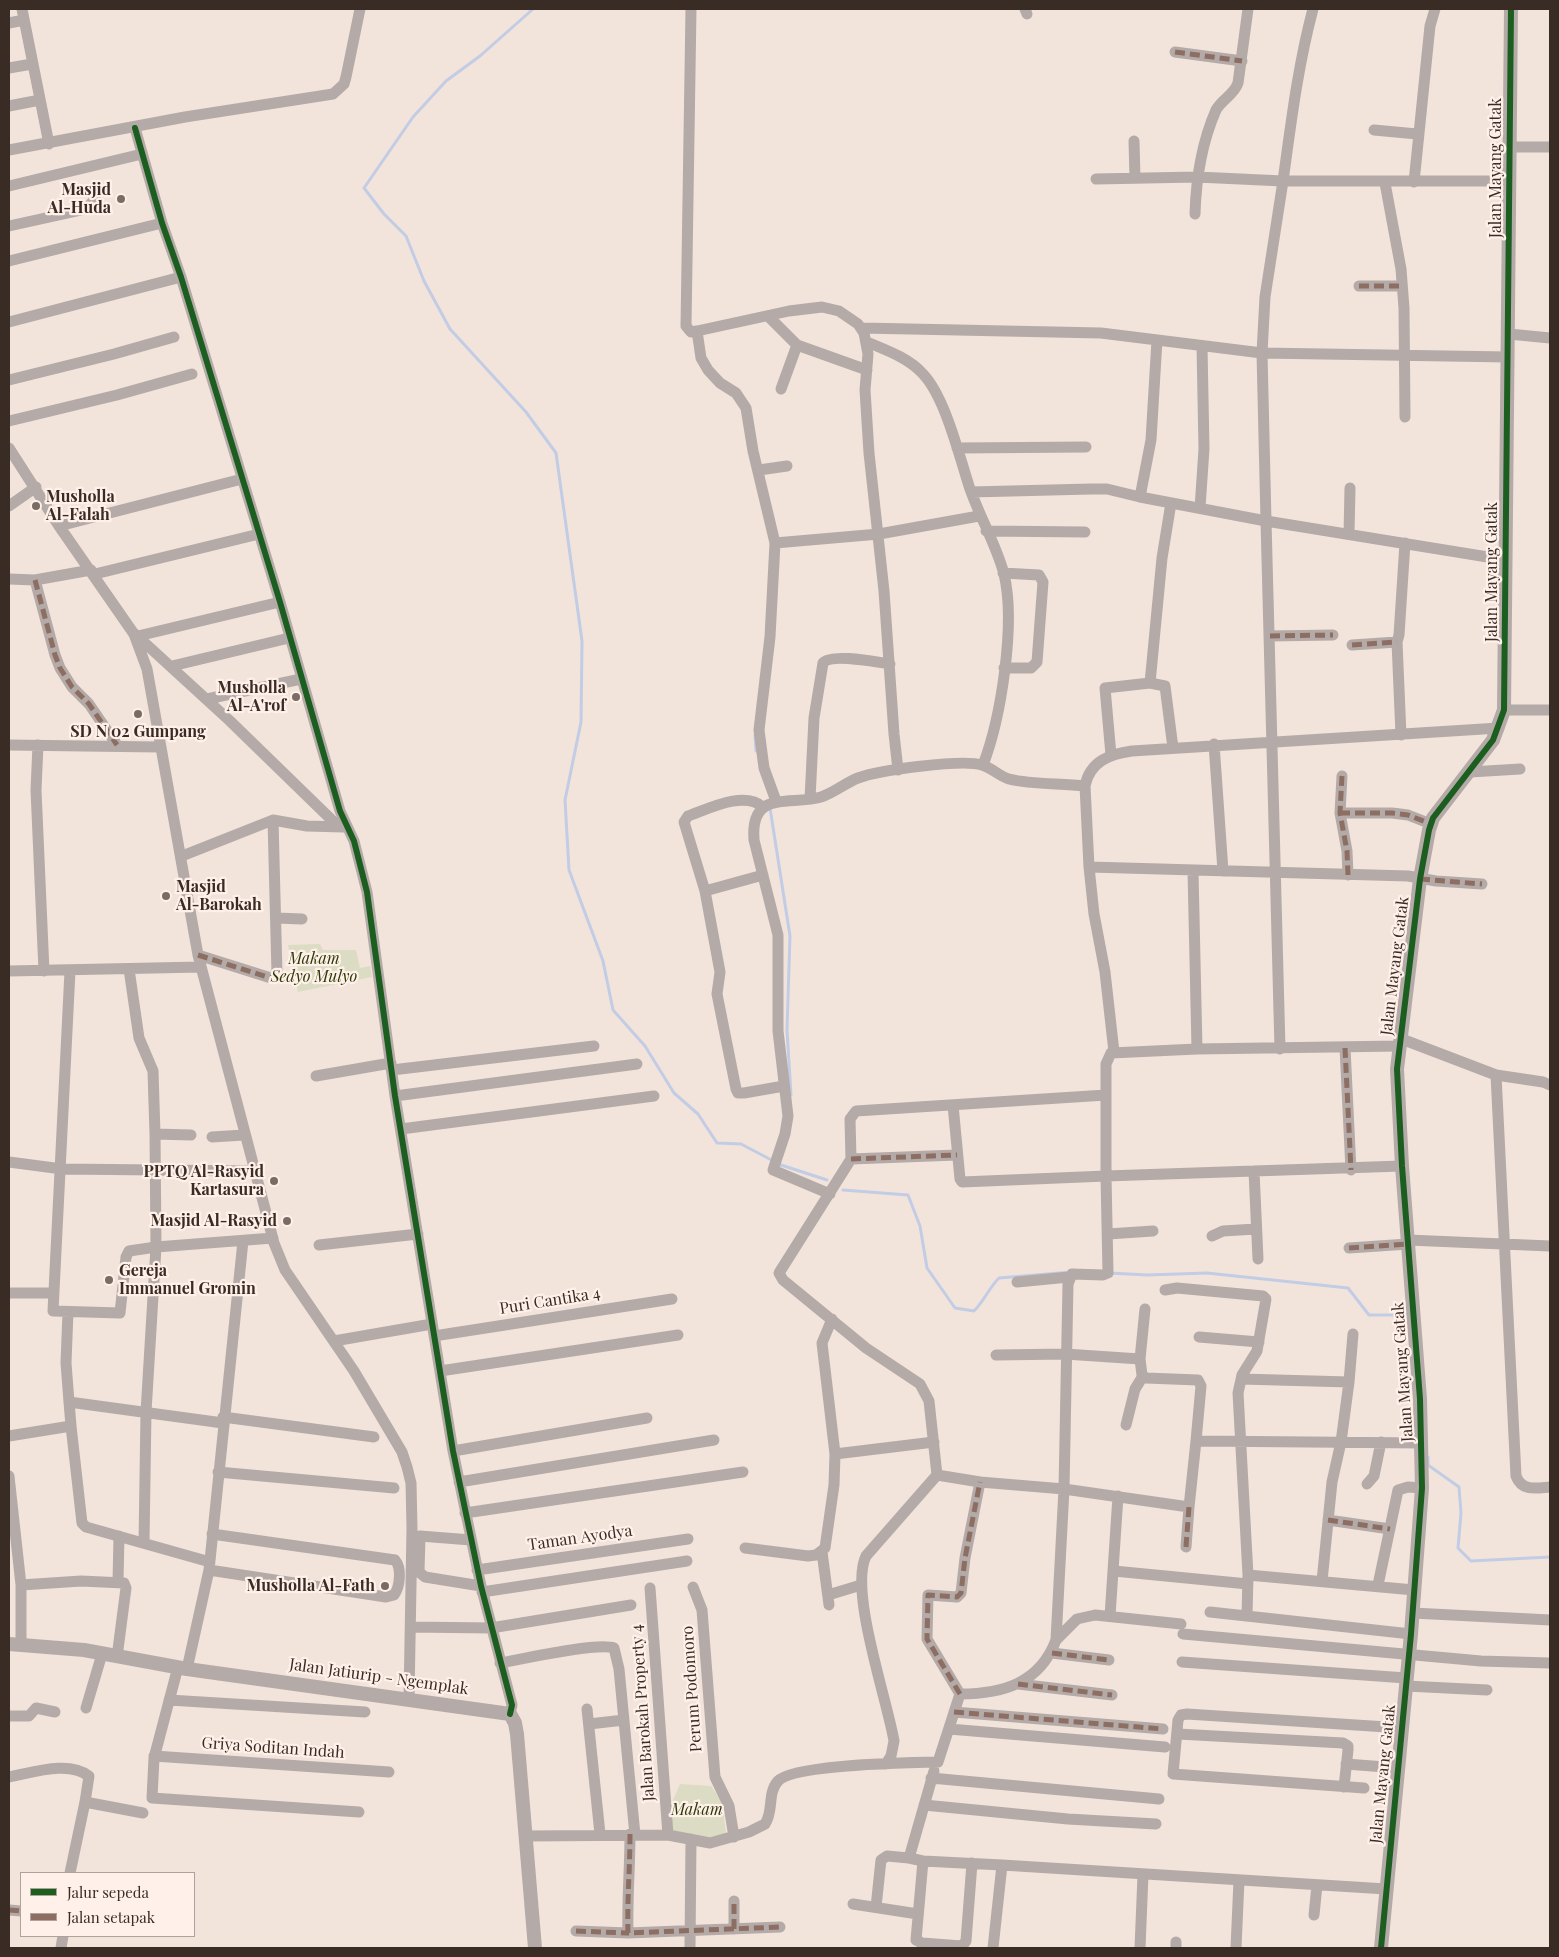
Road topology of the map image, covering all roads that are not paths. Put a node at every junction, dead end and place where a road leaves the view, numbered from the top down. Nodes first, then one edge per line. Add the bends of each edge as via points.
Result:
1 (360, 9) edge
2 (692, 9) edge
3 (1248, 9) edge
4 (1312, 9) edge
5 (1435, 9) edge
6 (1511, 9) edge
7 (23, 14) edge
8 (9, 23) edge
9 (1174, 52) dead end
10 (1242, 60) junction
11 (32, 64) junction
12 (9, 68) edge
13 (40, 100) junction
14 (9, 106) edge
15 (135, 128) junction
16 (1374, 130) dead end
17 (1417, 134) junction
18 (1134, 141) dead end
19 (49, 144) junction
20 (1509, 147) junction
21 (1550, 147) edge
22 (9, 150) edge
23 (142, 154) junction
24 (1197, 177) junction
25 (1135, 178) junction
26 (1096, 179) dead end
27 (1283, 181) junction
28 (1509, 181) junction
29 (1385, 182) junction
30 (1414, 182) junction
31 (9, 186) edge
32 (96, 198) dead end
33 (1195, 214) dead end
34 (162, 223) junction
35 (9, 226) edge
36 (9, 261) edge
37 (180, 277) junction
38 (1359, 286) dead end
39 (1402, 286) junction
40 (768, 316) junction
41 (9, 322) edge
42 (862, 328) junction
43 (694, 331) junction
44 (1509, 334) junction
45 (174, 337) dead end
46 (1550, 338) edge
47 (1157, 340) junction
48 (867, 342) junction
49 (797, 345) junction
50 (1202, 346) junction
51 (1262, 353) junction
52 (1404, 356) junction
53 (1508, 357) junction
54 (867, 370) junction
55 (192, 374) dead end
56 (9, 380) edge
57 (781, 389) dead end
58 (1405, 418) dead end
59 (9, 421) edge
60 (1086, 447) dead end
61 (957, 448) junction
62 (11, 455) edge
63 (788, 466) dead end
64 (759, 470) junction
65 (242, 479) junction
66 (36, 487) junction
67 (1350, 488) dead end
68 (971, 492) junction
69 (1140, 497) junction
70 (1171, 503) junction
71 (9, 506) edge
72 (1200, 508) junction
73 (979, 516) junction
74 (1266, 521) junction
75 (59, 526) junction
76 (986, 531) junction
77 (1085, 532) dead end
78 (259, 534) junction
79 (878, 534) junction
80 (1349, 534) junction
81 (775, 543) junction
82 (1405, 543) junction
83 (1506, 560) junction
84 (93, 572) junction
85 (1003, 573) junction
86 (9, 579) edge
87 (35, 580) junction
88 (280, 602) junction
89 (136, 635) junction
90 (1333, 635) dead end
91 (1270, 636) junction
92 (289, 638) junction
93 (1397, 642) junction
94 (1352, 645) dead end
95 (890, 664) junction
96 (172, 666) junction
97 (1004, 668) junction
98 (301, 678) junction
99 (1150, 683) junction
100 (207, 700) junction
101 (1504, 710) junction
102 (1550, 710) edge
103 (1499, 728) junction
104 (1401, 735) junction
105 (1272, 741) junction
106 (1214, 744) junction
107 (9, 745) edge
108 (38, 745) junction
109 (117, 746) junction
110 (159, 746) junction
111 (1173, 748) junction
112 (1111, 755) junction
113 (982, 765) junction
114 (1520, 769) dead end
115 (898, 770) junction
116 (1470, 772) junction
117 (1342, 776) dead end
118 (1084, 786) junction
119 (810, 799) junction
120 (769, 804) junction
121 (1340, 813) junction
122 (274, 820) junction
123 (1431, 824) junction
124 (343, 827) junction
125 (182, 856) junction
126 (1089, 867) junction
127 (1193, 871) junction
128 (1223, 871) junction
129 (1277, 874) junction
130 (763, 875) junction
131 (1348, 875) junction
132 (1420, 879) junction
133 (1482, 884) dead end
134 (705, 891) junction
135 (276, 918) junction
136 (302, 919) dead end
137 (198, 955) junction
138 (201, 967) junction
139 (129, 969) junction
140 (44, 971) junction
141 (70, 971) junction
142 (9, 972) edge
143 (1399, 1042) junction
144 (594, 1046) dead end
145 (1345, 1048) junction
146 (1197, 1049) junction
147 (1280, 1049) junction
148 (1114, 1052) junction
149 (637, 1064) dead end
150 (391, 1067) junction
151 (1496, 1075) junction
152 (316, 1076) dead end
153 (1550, 1085) edge
154 (784, 1086) junction
155 (1106, 1095) junction
156 (395, 1096) junction
157 (654, 1096) dead end
158 (953, 1105) junction
159 (401, 1129) junction
160 (155, 1134) junction
161 (192, 1135) dead end
162 (244, 1135) junction
163 (212, 1138) dead end
164 (957, 1155) junction
165 (851, 1159) junction
166 (9, 1162) edge
167 (1402, 1166) junction
168 (62, 1169) junction
169 (154, 1170) junction
170 (249, 1170) junction
171 (1351, 1170) junction
172 (1254, 1171) junction
173 (1106, 1176) junction
174 (830, 1194) junction
175 (1256, 1229) junction
176 (1153, 1231) dead end
177 (418, 1234) junction
178 (1108, 1234) junction
179 (1212, 1236) dead end
180 (269, 1238) junction
181 (243, 1241) junction
182 (1408, 1242) junction
183 (320, 1245) dead end
184 (1504, 1245) junction
185 (1550, 1246) edge
186 (156, 1247) junction
187 (1350, 1248) dead end
188 (1258, 1259) dead end
189 (1069, 1277) junction
190 (1017, 1282) dead end
191 (1165, 1290) dead end
192 (9, 1293) edge
193 (53, 1293) junction
194 (672, 1299) dead end
195 (1145, 1309) dead end
196 (68, 1312) junction
197 (832, 1319) junction
198 (432, 1324) junction
199 (1353, 1334) dead end
200 (678, 1335) dead end
201 (434, 1336) junction
202 (1199, 1337) dead end
203 (334, 1342) junction
204 (1259, 1342) junction
205 (1065, 1354) junction
206 (996, 1356) dead end
207 (1140, 1359) junction
208 (440, 1371) junction
209 (1143, 1376) junction
210 (1241, 1379) junction
211 (1348, 1382) junction
212 (69, 1402) junction
213 (146, 1412) junction
214 (647, 1418) dead end
215 (223, 1420) junction
216 (1126, 1425) dead end
217 (71, 1426) junction
218 (9, 1436) edge
219 (374, 1437) dead end
220 (714, 1440) dead end
221 (1196, 1441) junction
222 (934, 1442) junction
223 (1241, 1442) junction
224 (1341, 1442) junction
225 (1381, 1442) junction
226 (1422, 1443) junction
227 (453, 1451) junction
228 (835, 1454) junction
229 (218, 1472) junction
230 (743, 1472) dead end
231 (937, 1475) junction
232 (9, 1476) edge
233 (972, 1480) junction
234 (459, 1482) junction
235 (1367, 1484) dead end
236 (1550, 1487) edge
237 (394, 1488) dead end
238 (1422, 1488) junction
239 (1064, 1489) junction
240 (1118, 1496) junction
241 (1189, 1507) junction
242 (465, 1513) junction
243 (1328, 1520) junction
244 (1390, 1529) junction
245 (212, 1534) junction
246 (119, 1536) junction
247 (688, 1538) dead end
248 (471, 1540) junction
249 (144, 1543) junction
250 (1186, 1547) dead end
251 (745, 1548) dead end
252 (822, 1552) junction
253 (687, 1561) dead end
254 (210, 1566) junction
255 (477, 1570) junction
256 (1114, 1571) junction
257 (16, 1578) edge
258 (1248, 1580) junction
259 (118, 1581) junction
260 (1322, 1581) junction
261 (861, 1585) junction
262 (1378, 1585) junction
263 (693, 1587) dead end
264 (650, 1588) dead end
265 (482, 1589) junction
266 (1414, 1590) junction
267 (631, 1605) dead end
268 (1210, 1612) dead end
269 (1413, 1613) junction
270 (1110, 1616) junction
271 (1247, 1616) junction
272 (1550, 1620) edge
273 (411, 1627) junction
274 (491, 1628) junction
275 (1411, 1634) junction
276 (1056, 1640) junction
277 (15, 1645) edge
278 (1052, 1653) junction
279 (1409, 1653) junction
280 (102, 1654) junction
281 (117, 1657) junction
282 (1109, 1660) dead end
283 (1182, 1662) dead end
284 (1550, 1662) edge
285 (500, 1663) junction
286 (182, 1668) junction
287 (1406, 1682) junction
288 (1018, 1684) junction
289 (1487, 1690) dead end
290 (960, 1694) junction
291 (1112, 1695) dead end
292 (401, 1698) junction
293 (169, 1700) junction
294 (86, 1708) dead end
295 (587, 1709) dead end
296 (55, 1712) dead end
297 (365, 1712) dead end
298 (954, 1712) junction
299 (510, 1714) junction
300 (9, 1716) edge
301 (624, 1720) junction
302 (589, 1724) junction
303 (1402, 1728) junction
304 (949, 1729) junction
305 (1163, 1729) dead end
306 (1178, 1734) junction
307 (1165, 1747) dead end
308 (154, 1756) junction
309 (938, 1762) junction
310 (891, 1764) junction
311 (1346, 1764) junction
312 (1398, 1768) junction
313 (389, 1772) dead end
314 (9, 1777) edge
315 (932, 1778) junction
316 (1344, 1787) junction
317 (1364, 1788) dead end
318 (1159, 1799) dead end
319 (85, 1802) junction
320 (924, 1805) junction
321 (359, 1812) dead end
322 (143, 1813) dead end
323 (1156, 1824) dead end
324 (600, 1834) junction
325 (632, 1834) junction
326 (668, 1835) junction
327 (527, 1836) junction
328 (734, 1837) junction
329 (691, 1839) junction
330 (909, 1858) junction
331 (923, 1861) junction
332 (972, 1863) junction
333 (1002, 1865) junction
334 (70, 1872) edge
335 (1144, 1875) junction
336 (1239, 1880) junction
337 (1317, 1885) junction
338 (1386, 1889) junction
339 (734, 1901) dead end
340 (853, 1904) dead end
341 (876, 1907) junction
342 (918, 1914) junction
343 (1314, 1915) dead end
344 (780, 1927) dead end
345 (734, 1929) junction
346 (576, 1931) dead end
347 (690, 1932) junction
348 (628, 1934) junction
349 (535, 1948) edge
350 (690, 1948) edge
351 (993, 1948) edge
352 (1140, 1948) edge
353 (1236, 1948) edge
354 (1380, 1948) edge

1 - 15 street via 344,84 334,94
2 - 43 street via 685,310 686,326
3 - 10 street
4 - 27 street via 1294,98
5 - 17 street via 1430,26
6 - 20 street, Jalan Mayang Gatak
7 - 8 street
7 - 11 street
9 - 10 street
10 - 24 street via 1235,92 1216,110
11 - 12 street
11 - 13 street
13 - 14 street
13 - 19 street
15 - 19 street
15 - 23 street
16 - 17 street
17 - 30 street
18 - 25 street
19 - 22 street
20 - 21 street
20 - 28 street, Jalan Mayang Gatak
23 - 31 street
23 - 34 street
24 - 25 street
24 - 27 street
24 - 33 street
25 - 26 street
27 - 29 street
27 - 51 street via 1265,297
28 - 30 street
28 - 44 street, Jalan Mayang Gatak
29 - 30 street
29 - 39 street
32 - 35 street via 86,209
34 - 36 street
34 - 37 street
37 - 41 street
37 - 65 street
38 - 39 street
39 - 52 street
40 - 42 street via 830,308 840,310
40 - 43 street
40 - 49 street
42 - 47 street via 1106,334
42 - 48 street
43 - 64 street via 708,370 744,401
44 - 46 street
44 - 53 street, Jalan Mayang Gatak
45 - 56 street
47 - 50 street
47 - 69 street via 1151,440
48 - 54 street
48 - 61 street via 902,358 923,373 935,392
49 - 54 street
49 - 57 street
50 - 51 street
50 - 72 street via 1204,449
51 - 52 street
51 - 74 street
52 - 53 street
52 - 58 street
53 - 83 street, Jalan Mayang Gatak
54 - 79 street via 869,453
55 - 59 street
60 - 61 street
61 - 68 street
62 - 66 street
63 - 64 street
64 - 81 street
65 - 75 street
65 - 78 street
66 - 71 street
66 - 75 street
67 - 80 street
68 - 69 street via 1107,489
68 - 73 street
69 - 70 street
70 - 72 street
70 - 99 street via 1162,558
72 - 74 street
73 - 76 street
73 - 79 street
74 - 80 street
74 - 91 street
75 - 84 street
76 - 77 street
76 - 85 street
78 - 84 street
78 - 88 street
79 - 81 street
79 - 95 street
80 - 82 street
81 - 120 street via 770,638 759,730
82 - 83 street
82 - 93 street
83 - 101 street, Jalan Mayang Gatak
84 - 87 street
84 - 89 street
85 - 97 street via 1007,600
85 - 97 street via 1039,574 1043,582 1037,662 1031,668
86 - 87 street
87 - 109 street via 60,668
88 - 89 street
88 - 92 street
89 - 96 street
89 - 110 street via 147,669
90 - 91 street
91 - 105 street
92 - 96 street
92 - 98 street
93 - 94 street
93 - 104 street
95 - 115 street
95 - 119 street via 835,658 823,663 814,718
96 - 100 street
97 - 113 street via 992,734
98 - 100 street
98 - 124 street
99 - 111 street via 1165,686
99 - 112 street via 1105,688
100 - 124 street
101 - 102 street
101 - 103 street, Jalan Mayang Gatak
103 - 104 street
103 - 116 street, Jalan Mayang Gatak
104 - 105 street
105 - 106 street
105 - 129 street
106 - 111 street
106 - 128 street
107 - 108 street
108 - 109 street
108 - 140 street via 37,808
109 - 110 street
110 - 125 street
111 - 112 street
112 - 118 street via 1091,770
113 - 115 street
113 - 118 street via 1011,780
114 - 116 street
115 - 119 street via 858,778 822,797
116 - 123 street, Jalan Mayang Gatak
117 - 121 street
118 - 126 street
119 - 120 street
120 - 130 street via 753,832
120 - 134 street via 742,800 713,807 686,819 684,822
121 - 123 street via 1392,813
121 - 131 street
122 - 124 street via 301,826
122 - 125 street
122 - 135 street
123 - 132 street, Jalan Mayang Gatak
124 - 150 street via 356,847 367,892
125 - 137 street
126 - 127 street
126 - 148 street
127 - 128 street
127 - 146 street
128 - 129 street
129 - 131 street
129 - 147 street
130 - 134 street
130 - 154 street via 778,935 778,1031
131 - 132 street
132 - 133 street
132 - 143 street, Jalan Mayang Gatak
134 - 154 street via 720,975 717,994 736,1089 738,1093 744,1093
135 - 136 street
135 - 137 street via 277,974 274,976 260,976
137 - 138 street
138 - 139 street
138 - 162 street
139 - 141 street
139 - 160 street via 139,1038 152,1071
140 - 141 street
140 - 142 street
141 - 168 street
143 - 145 street
143 - 151 street
143 - 167 street, Jalan Mayang Gatak via 1397,1075
144 - 150 street
145 - 147 street
145 - 171 street
146 - 147 street
146 - 148 street
148 - 155 street via 1108,1055 1106,1064
149 - 156 street
150 - 152 street
150 - 156 street
151 - 153 street
151 - 184 street
154 - 174 street via 788,1116 775,1172
155 - 158 street
155 - 173 street
156 - 159 street
157 - 159 street
158 - 164 street
158 - 165 street via 856,1110 850,1119
159 - 177 street
160 - 161 street
160 - 169 street
162 - 163 street
162 - 170 street
164 - 165 street
164 - 173 street via 960,1179 966,1184
165 - 174 street
166 - 168 street
167 - 171 street
167 - 182 street, Jalan Mayang Gatak
168 - 169 street
168 - 193 street
169 - 170 street
169 - 186 street
170 - 180 street
171 - 172 street
172 - 173 street
172 - 175 street
173 - 178 street
174 - 197 street via 779,1273 783,1280
175 - 179 street via 1223,1231
175 - 188 street
176 - 178 street
177 - 183 street
177 - 198 street
178 - 189 street via 1108,1273 1072,1274
180 - 181 street
180 - 203 street via 289,1276
181 - 186 street
181 - 215 street
182 - 184 street
182 - 187 street
182 - 226 street, Jalan Mayang Gatak
184 - 185 street
184 - 236 street via 1516,1476 1527,1488
186 - 196 street via 127,1253 120,1313
186 - 213 street
189 - 190 street
189 - 205 street
191 - 204 street via 1264,1297 1266,1307
192 - 193 street
193 - 196 street via 53,1311
194 - 201 street, Puri Cantika 4
195 - 207 street
196 - 212 street via 66,1363
197 - 222 street via 866,1348 920,1384 929,1401
197 - 228 street via 822,1347
198 - 201 street
198 - 203 street
199 - 211 street
200 - 208 street
201 - 208 street
202 - 204 street
203 - 273 street via 402,1452 407,1467 411,1484
204 - 210 street via 1256,1355
205 - 206 street
205 - 207 street
205 - 239 street
207 - 209 street
208 - 227 street
209 - 216 street via 1135,1389
209 - 221 street via 1200,1381
210 - 211 street
210 - 223 street via 1238,1393
211 - 224 street
212 - 213 street
212 - 217 street
213 - 215 street
213 - 249 street
214 - 227 street
215 - 219 street
215 - 229 street
217 - 218 street
217 - 246 street via 82,1523
220 - 234 street
221 - 223 street
221 - 241 street
222 - 228 street
222 - 231 street
223 - 224 street
223 - 258 street
224 - 225 street
224 - 243 street
225 - 226 street
225 - 235 street via 1374,1476
226 - 238 street, Jalan Mayang Gatak
227 - 234 street
228 - 252 street via 828,1534
229 - 237 street
229 - 245 street
230 - 242 street
231 - 233 street
231 - 261 street via 866,1556 861,1566
232 - 257 street
233 - 239 street
233 - 290 street via 961,1593 956,1597 928,1595 927,1639
234 - 242 street
238 - 244 street via 1408,1486 1398,1490
238 - 266 street, Jalan Mayang Gatak
239 - 240 street
239 - 276 street
240 - 241 street
240 - 256 street
241 - 250 street
242 - 248 street
243 - 244 street
243 - 260 street
244 - 262 street
245 - 254 street
245 - 254 street via 395,1560 398,1588 394,1595 386,1597
246 - 249 street
246 - 259 street
247 - 255 street, Taman Ayodya
248 - 255 street
248 - 265 street via 420,1536 419,1572 425,1577
249 - 254 street
251 - 252 street via 808,1556
252 - 261 street via 828,1600
253 - 265 street
254 - 286 street
255 - 265 street
256 - 258 street
256 - 270 street
257 - 259 street via 51,1582
257 - 277 street
258 - 260 street
258 - 271 street
259 - 281 street via 126,1588
260 - 262 street
261 - 310 street via 894,1741
262 - 266 street
263 - 328 street, Perum Podomoro via 702,1610 715,1777 729,1806
264 - 326 street, Jalan Barokah Property 4
265 - 274 street
266 - 269 street, Jalan Mayang Gatak
267 - 274 street
268 - 271 street
269 - 272 street
269 - 275 street, Jalan Mayang Gatak
270 - 276 street via 1078,1619
270 - 279 street via 1182,1629
271 - 275 street
273 - 274 street
273 - 292 street
274 - 285 street
275 - 279 street, Jalan Mayang Gatak
276 - 278 street
277 - 280 street, Jalan Jatiurip - Ngemplak
278 - 282 street
278 - 288 street via 1038,1671
279 - 284 street via 1481,1661
279 - 287 street, Jalan Mayang Gatak
280 - 281 street, Jalan Jatiurip - Ngemplak
280 - 294 street
281 - 286 street, Jalan Jatiurip - Ngemplak
283 - 287 street
285 - 299 street via 512,1704
285 - 301 street via 576,1650 614,1648
286 - 292 street, Jalan Jatiurip - Ngemplak
286 - 293 street
287 - 289 street
287 - 303 street, Jalan Mayang Gatak
288 - 290 street via 1000,1690
288 - 291 street
290 - 298 street
292 - 299 street, Jalan Jatiurip - Ngemplak
293 - 297 street
293 - 308 street
295 - 302 street
296 - 300 street via 36,1708 29,1716
298 - 304 street
298 - 305 street
299 - 327 street via 517,1734
301 - 302 street
301 - 325 street
302 - 324 street
303 - 306 street via 1187,1714 1179,1717
303 - 312 street, Jalan Mayang Gatak
304 - 307 street
304 - 309 street
306 - 311 street via 1343,1744 1348,1746
306 - 316 street via 1174,1774
308 - 313 street, Griya Soditan Indah
308 - 321 street via 152,1798
309 - 310 street
309 - 315 street
310 - 328 street via 788,1774 775,1786 765,1824
311 - 312 street
311 - 316 street
312 - 338 street, Jalan Mayang Gatak
314 - 319 street via 62,1768 87,1774
315 - 318 street
315 - 320 street
316 - 317 street
319 - 322 street
319 - 334 street
320 - 323 street
320 - 330 street
324 - 325 street
324 - 327 street
325 - 326 street
325 - 348 street via 627,1890
326 - 329 street
327 - 349 street
328 - 329 street via 710,1843
329 - 347 street
330 - 331 street
330 - 341 street via 887,1856 881,1860
331 - 332 street
331 - 342 street
332 - 333 street
332 - 342 street via 965,1945 918,1942
333 - 335 street
333 - 351 street
335 - 336 street
335 - 352 street
336 - 337 street
336 - 353 street
337 - 338 street
337 - 343 street
338 - 354 street, Jalan Mayang Gatak
339 - 345 street
340 - 341 street
341 - 342 street
344 - 345 street
345 - 347 street
346 - 348 street
347 - 348 street
347 - 350 street

